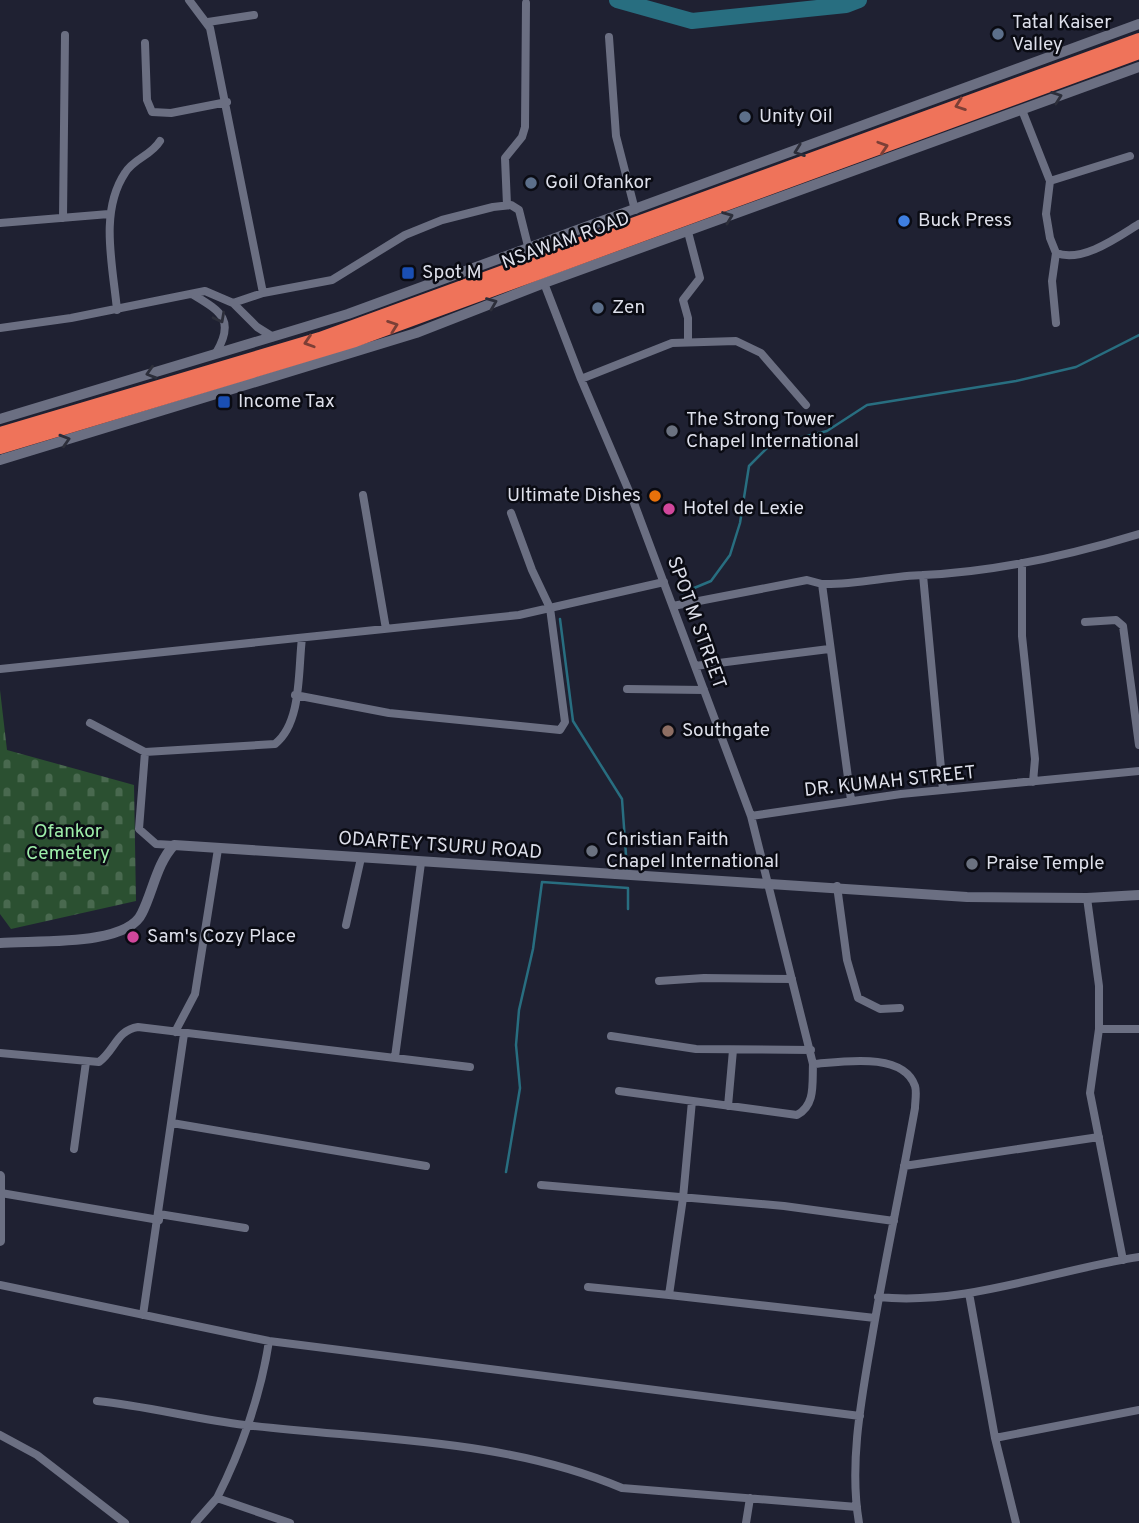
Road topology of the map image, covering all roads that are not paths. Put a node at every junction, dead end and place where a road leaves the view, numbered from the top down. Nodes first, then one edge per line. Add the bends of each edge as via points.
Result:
1 (189, 0) edge
2 (526, 3) dead end
3 (254, 15) dead end
4 (208, 22) junction
5 (1139, 24) edge
6 (65, 35) dead end
7 (609, 37) dead end
8 (1139, 40) edge
9 (145, 43) dead end
10 (1139, 52) edge
11 (1138, 70) edge
12 (227, 102) junction
13 (1022, 110) junction
14 (160, 141) dead end
15 (1130, 156) dead end
16 (1050, 181) junction
17 (507, 205) junction
18 (635, 210) junction
19 (109, 214) junction
20 (63, 218) junction
21 (0, 223) edge
22 (1139, 224) edge
23 (688, 232) junction
24 (528, 246) junction
25 (1056, 253) junction
26 (544, 283) junction
27 (263, 293) junction
28 (192, 294) junction
29 (233, 303) junction
30 (117, 310) junction
31 (1056, 323) dead end
32 (0, 327) edge
33 (273, 337) junction
34 (688, 342) junction
35 (216, 353) junction
36 (581, 379) junction
37 (806, 405) dead end
38 (0, 419) edge
39 (0, 434) edge
40 (0, 447) edge
41 (0, 460) edge
42 (363, 495) dead end
43 (511, 513) dead end
44 (1139, 534) edge
45 (1022, 562) junction
46 (923, 575) junction
47 (664, 582) junction
48 (822, 584) junction
49 (673, 606) junction
50 (550, 608) junction
51 (1085, 622) dead end
52 (386, 629) junction
53 (302, 638) junction
54 (829, 649) junction
55 (695, 666) junction
56 (0, 669) edge
57 (626, 689) dead end
58 (704, 690) junction
59 (295, 695) junction
60 (90, 723) dead end
61 (1139, 745) edge
62 (145, 752) junction
63 (1139, 771) edge
64 (1033, 782) junction
65 (943, 790) junction
66 (851, 800) junction
67 (751, 816) junction
68 (174, 845) junction
69 (218, 849) junction
70 (361, 859) junction
71 (421, 863) junction
72 (770, 885) junction
73 (837, 886) junction
74 (1139, 895) edge
75 (1087, 898) junction
76 (346, 925) dead end
77 (0, 943) edge
78 (792, 979) junction
79 (659, 981) dead end
80 (900, 1008) dead end
81 (1100, 1029) junction
82 (1139, 1029) edge
83 (180, 1033) junction
84 (611, 1036) dead end
85 (733, 1050) junction
86 (811, 1050) junction
87 (0, 1053) edge
88 (396, 1057) junction
89 (86, 1062) junction
90 (813, 1065) junction
91 (470, 1067) dead end
92 (619, 1091) dead end
93 (692, 1101) junction
94 (728, 1106) junction
95 (172, 1123) junction
96 (1099, 1137) junction
97 (74, 1149) dead end
98 (426, 1166) dead end
99 (905, 1166) junction
100 (0, 1176) edge
101 (541, 1185) dead end
102 (1, 1194) edge
103 (683, 1198) junction
104 (159, 1217) junction
105 (894, 1221) junction
106 (244, 1228) dead end
107 (0, 1241) edge
108 (1139, 1258) edge
109 (1123, 1260) junction
110 (0, 1285) edge
111 (588, 1287) dead end
112 (969, 1293) junction
113 (669, 1295) junction
114 (878, 1297) junction
115 (143, 1315) junction
116 (875, 1318) junction
117 (268, 1341) junction
118 (97, 1401) dead end
119 (1139, 1410) edge
120 (860, 1416) junction
121 (246, 1425) junction
122 (0, 1435) edge
123 (995, 1438) junction
124 (217, 1498) junction
125 (750, 1498) junction
126 (857, 1507) junction
127 (125, 1523) edge
128 (195, 1523) edge
129 (290, 1523) edge
130 (746, 1523) edge
131 (859, 1523) edge
132 (1016, 1523) edge

1 - 4 street
2 - 17 street via 525,127 505,158
3 - 4 street
4 - 12 street
5 -> 18 main road
6 - 20 street
7 - 18 street via 616,136
8 -> 39 highway, NSAWAM ROAD via 320,339
9 - 12 street via 147,100 152,112 171,113
40 -> 10 highway, NSAWAM ROAD via 355,340
13 -> 11 main road
12 - 27 street
13 - 16 street
23 -> 13 main road
14 - 19 street via 124,173
15 - 16 street
16 - 25 street via 1046,214
17 - 24 street via 521,213
17 - 27 street via 442,220 405,235 320,285
18 - 24 main road
19 - 20 street
19 - 30 street
20 - 21 street
22 - 25 street via 1088,251
23 - 26 main road
23 - 34 street via 700,273 699,281 683,298
24 - 33 main road via 348,314
25 - 31 street via 1052,281
26 - 36 street, SPOT M STREET
41 -> 26 main road via 416,333
27 - 29 street
28 - 29 street via 205,291
28 - 30 street
28 -> 35 street via 222,317 225,338
29 - 33 street
30 - 32 street
33 - 35 main road
34 - 36 street via 654,349
34 - 37 street via 749,345
35 -> 38 main road
36 - 47 street, SPOT M STREET
42 - 52 street
43 - 50 street
44 - 45 street
45 - 46 street
45 - 64 street via 1022,636 1035,759
46 - 48 street
46 - 65 street
47 - 49 street, SPOT M STREET
47 - 50 street
48 - 49 street via 807,580
48 - 54 street
49 - 55 street, SPOT M STREET
50 - 52 street
50 - 59 street via 565,722 560,730 388,713
51 - 61 street via 1116,620 1123,626
52 - 53 street
53 - 56 street
53 - 59 street
54 - 55 street
54 - 66 street
55 - 58 street, SPOT M STREET
57 - 58 street
58 - 67 street, SPOT M STREET
59 - 62 street via 293,718 285,737 275,744
60 - 62 street
62 - 68 street via 139,829 156,844
63 - 64 street, DR. KUMAH STREET
64 - 65 street, DR. KUMAH STREET
65 - 66 street, DR. KUMAH STREET
66 - 67 street, DR. KUMAH STREET
67 - 72 street, SPOT M STREET
68 - 69 main road, ODARTEY TSURU ROAD
68 - 77 main road via 165,855 141,916 122,932
69 - 70 main road, ODARTEY TSURU ROAD
69 - 83 street via 195,994
70 - 71 main road, ODARTEY TSURU ROAD
70 - 76 street
71 - 72 main road, ODARTEY TSURU ROAD
71 - 88 street
72 - 73 main road, ODARTEY TSURU ROAD
72 - 78 street, SPOT M STREET
73 - 75 main road, ODARTEY TSURU ROAD via 930,894
73 - 80 street via 847,960 858,998 880,1009
74 - 75 main road, ODARTEY TSURU ROAD
75 - 81 street
78 - 79 street
78 - 86 street, SPOT M STREET
81 - 82 street
81 - 96 street via 1090,1079
83 - 88 street
83 - 89 street via 129,1028 107,1056 99,1062
83 - 95 street
84 - 85 street
85 - 86 street
85 - 94 street
86 - 90 street, SPOT M STREET
87 - 89 street
88 - 91 street
89 - 97 street
90 - 94 street, SPOT M STREET via 811,1101 797,1115
90 - 99 street via 871,1063 893,1065 906,1073 916,1087
92 - 93 street
93 - 94 street
93 - 103 street
95 - 98 street
95 - 104 street
96 - 99 street
96 - 109 street
99 - 105 street
100 - 102 main road
101 - 103 street
102 - 104 street
102 - 107 main road
103 - 105 street
103 - 113 street
104 - 106 street
104 - 115 street
105 - 114 street
108 - 109 street
109 - 112 street
110 - 115 street
111 - 113 street
112 - 114 street via 916,1300
112 - 123 street
113 - 116 street
114 - 116 street
115 - 117 street
116 - 120 street
117 - 120 street
117 - 121 street
118 - 121 street
119 - 123 street
120 - 126 street
121 - 124 street
121 - 125 street via 516,1454 587,1473 622,1488
122 - 127 street via 48,1462
123 - 132 street
124 - 128 street
124 - 129 street
125 - 126 street
125 - 130 street
126 - 131 street

